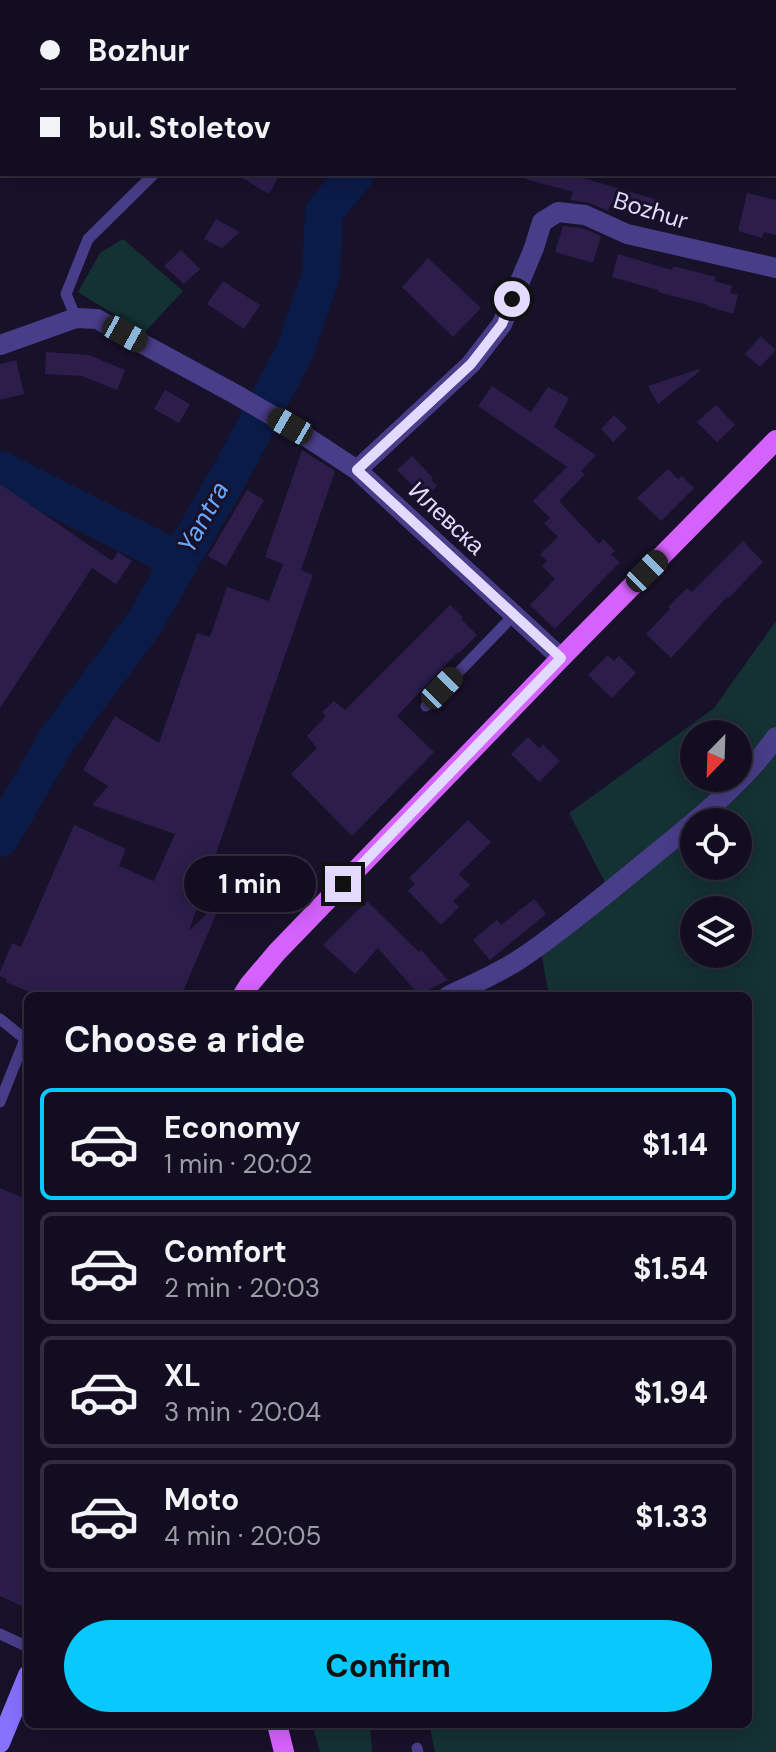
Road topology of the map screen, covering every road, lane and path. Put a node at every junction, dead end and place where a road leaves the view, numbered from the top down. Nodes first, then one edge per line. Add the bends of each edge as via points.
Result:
1 (152, 176) edge
2 (776, 268) edge
3 (76, 318) junction
4 (0, 345) edge
5 (776, 440) edge
6 (357, 470) junction
7 (514, 615) junction
8 (561, 658) junction
9 (426, 706) dead end
10 (776, 737) edge
11 (245, 992) edge
12 (456, 992) edge
13 (0, 1019) edge
14 (24, 1038) edge
15 (24, 1042) edge
16 (0, 1102) edge
17 (0, 1634) edge
18 (24, 1645) edge
19 (24, 1685) edge
20 (278, 1728) edge
21 (0, 1743) edge
22 (284, 1752) edge

1 - 3 lane via 88,239 66,294
2 - 6 street, Bozhur via 627,234 585,215 558,212 542,222 502,324 471,364
3 - 4 street
3 - 6 street, Илевска via 97,319 235,394
5 - 8 main road
6 - 7 street, Илевска
7 - 8 street, Илевска
7 - 9 lane
8 - 11 main road
10 - 12 street via 732,789 567,924 522,958
13 - 14 lane
15 - 16 lane
17 - 18 lane
19 - 21 main road
20 - 22 main road

